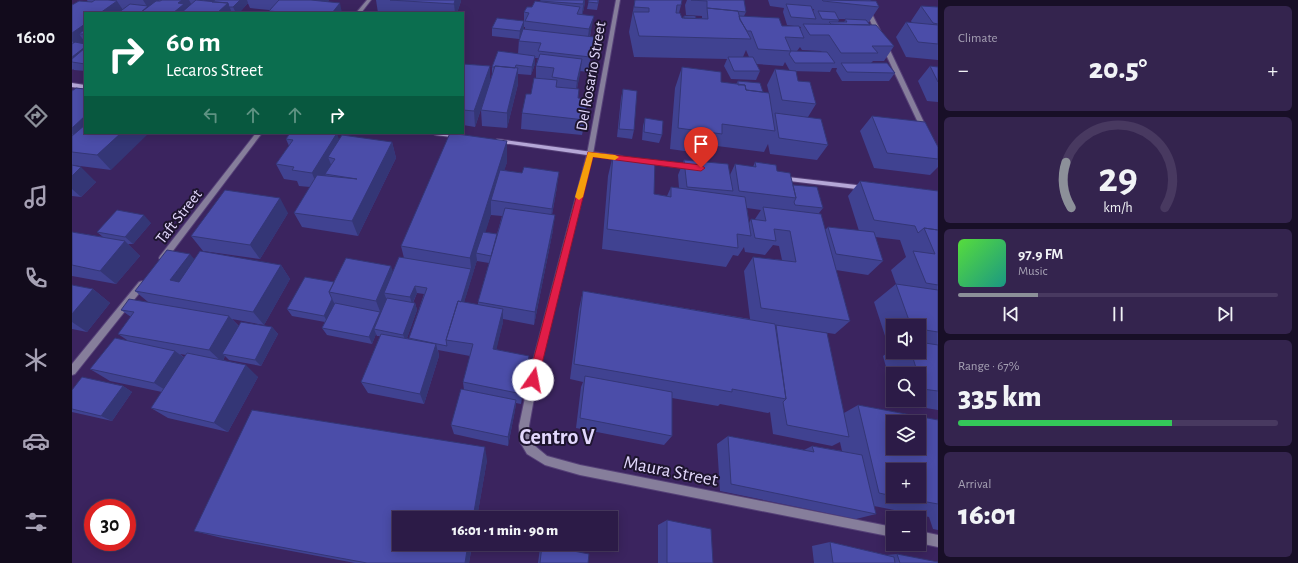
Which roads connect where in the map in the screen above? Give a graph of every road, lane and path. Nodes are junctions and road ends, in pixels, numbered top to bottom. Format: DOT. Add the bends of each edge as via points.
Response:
graph roads {
  1 [pos="369,0"];
  2 [pos="618,0"];
  3 [pos="863,0"];
  4 [pos="359,12"];
  5 [pos="72,85"];
  6 [pos="84,87"];
  7 [pos="258,134"];
  8 [pos="443,134"];
  9 [pos="466,137"];
  10 [pos="928,138"];
  11 [pos="489,140"];
  12 [pos="590,154"];
  13 [pos="630,159"];
  14 [pos="638,160"];
  15 [pos="701,168"];
  16 [pos="772,177"];
  17 [pos="875,190"];
  18 [pos="156,267"];
  19 [pos="146,279"];
  20 [pos="536,365"];
  21 [pos="72,371"];
  22 [pos="886,531"];
  23 [pos="926,538"];
  24 [pos="938,541"];
  1 -- 4 [label="street"];
  2 -- 12 [label="street, Del Rosario Street"];
  3 -- 10 [label="street"];
  5 -- 6 [label="street"];
  7 -- 18 [label="street, Taft Street"];
  8 -- 9 [label="street"];
  11 -- 12 [label="street"];
  12 -- 13 [label="street"];
  12 -- 20 [label="street, Del Rosario Street"];
  14 -- 15 [label="street"];
  16 -- 17 [label="street"];
  19 -- 21 [label="street"];
  20 -- 22 [label="street, Maura Street" via="524,426 525,442 545,460 580,470"];
  23 -- 24 [label="street"];
}
